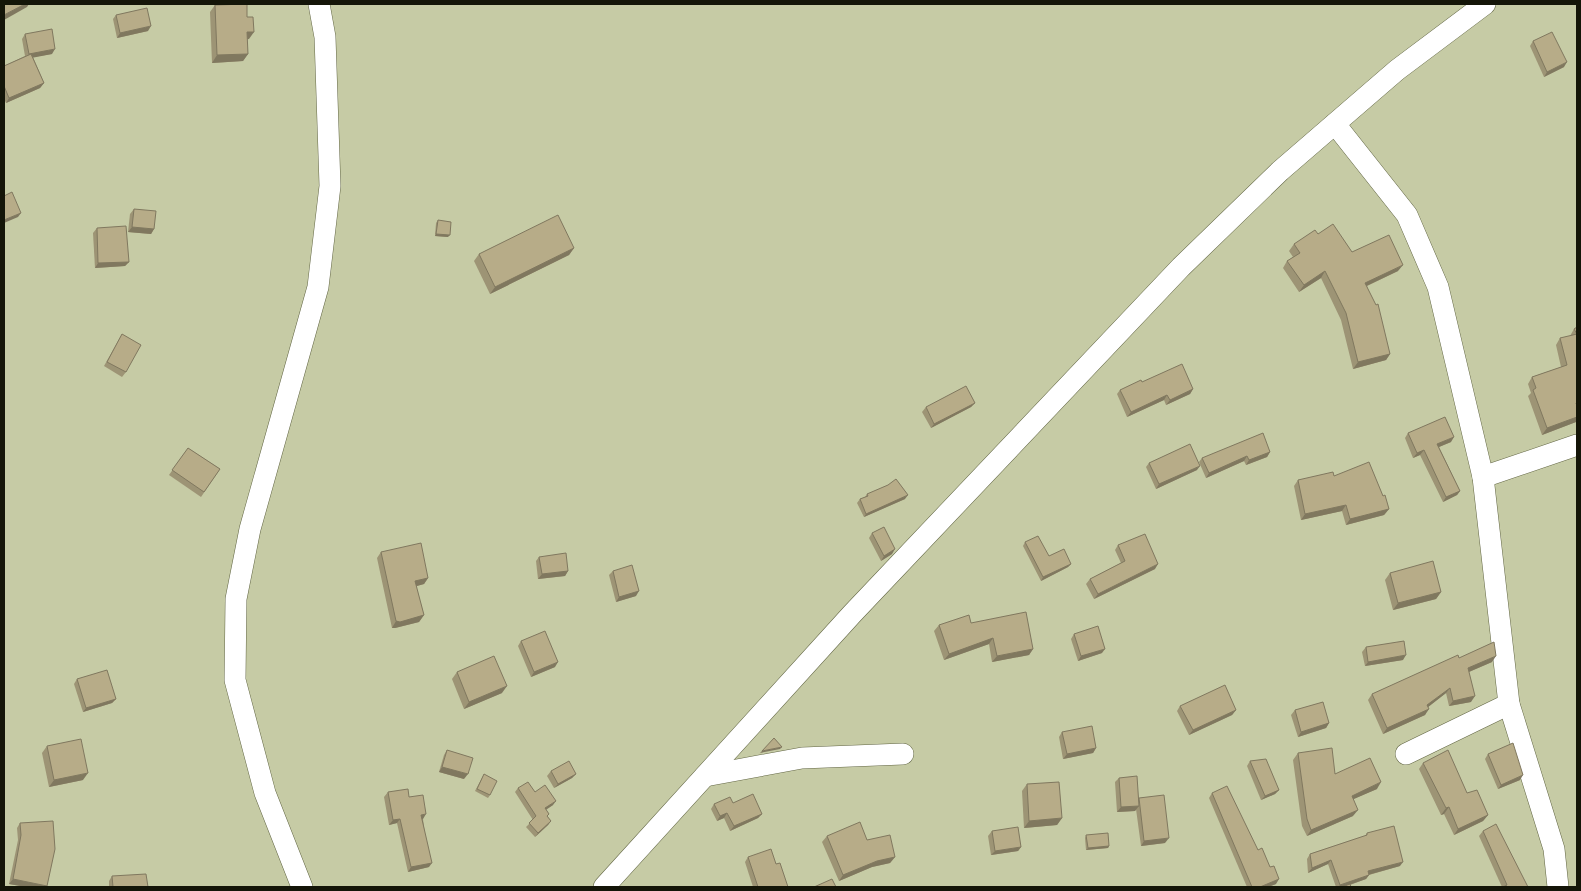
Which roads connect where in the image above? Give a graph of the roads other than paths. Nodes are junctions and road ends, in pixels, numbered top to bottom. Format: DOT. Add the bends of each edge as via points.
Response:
graph roads {
  1 [pos="319,4"];
  2 [pos="1485,4"];
  3 [pos="1335,124"];
  4 [pos="1577,445"];
  5 [pos="1483,477"];
  6 [pos="1509,704"];
  7 [pos="903,754"];
  8 [pos="1406,754"];
  9 [pos="704,776"];
  10 [pos="302,887"];
  11 [pos="604,887"];
  12 [pos="1558,887"];
  1 -- 10 [label="street" via="325,37 330,186 318,288 250,529 236,599 235,680 265,793"];
  2 -- 3 [label="street" via="1397,70"];
  3 -- 5 [label="street" via="1407,215 1438,287"];
  3 -- 9 [label="street" via="1280,171 1181,267 852,614"];
  4 -- 5 [label="street"];
  5 -- 6 [label="street"];
  6 -- 8 [label="street"];
  6 -- 12 [label="street" via="1554,849"];
  7 -- 9 [label="street" via="802,758"];
  9 -- 11 [label="street"];
}
